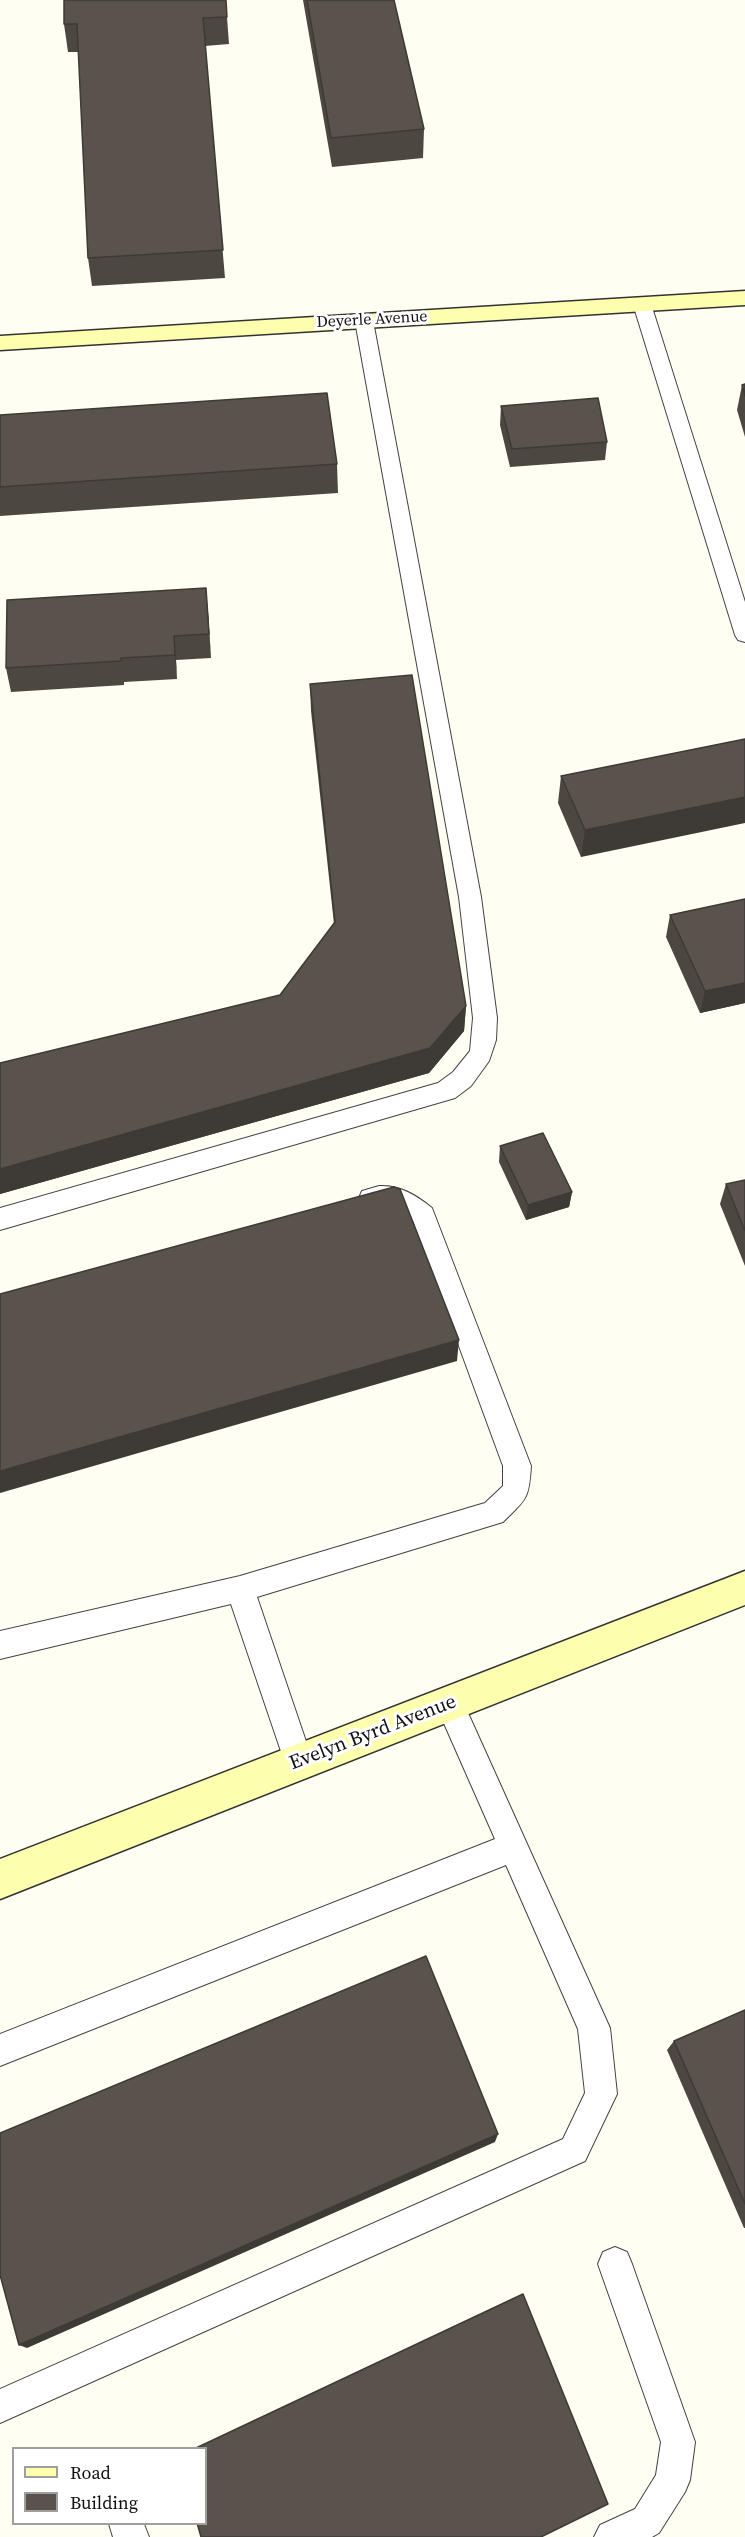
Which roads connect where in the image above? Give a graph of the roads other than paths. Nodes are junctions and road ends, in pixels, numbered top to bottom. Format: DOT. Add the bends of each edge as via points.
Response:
graph roads {
  1 [pos="745,298"];
  2 [pos="642,304"];
  3 [pos="364,321"];
  4 [pos="0,343"];
  5 [pos="745,635"];
  6 [pos="345,1205"];
  7 [pos="0,1219"];
  8 [pos="745,1588"];
  9 [pos="240,1589"];
  10 [pos="0,1645"];
  11 [pos="449,1703"];
  12 [pos="298,1762"];
  13 [pos="513,1846"];
  14 [pos="0,1879"];
  15 [pos="0,2050"];
  16 [pos="615,2264"];
  17 [pos="0,2404"];
  18 [pos="612,2537"];
  1 -- 2 [label="street, Deyerle Avenue"];
  2 -- 3 [label="street, Deyerle Avenue"];
  2 -- 5 [label="lane"];
  3 -- 4 [label="street, Deyerle Avenue"];
  3 -- 7 [label="lane" via="470,897 485,1018 481,1054 462,1080 446,1091"];
  6 -- 9 [label="lane" via="380,1196 405,1200 423,1215 517,1466 516,1491 493,1513"];
  8 -- 11 [label="street, Evelyn Byrd Avenue"];
  9 -- 10 [label="lane"];
  9 -- 12 [label="lane"];
  11 -- 12 [label="street, Evelyn Byrd Avenue"];
  11 -- 13 [label="lane"];
  12 -- 14 [label="street, Evelyn Byrd Avenue"];
  13 -- 15 [label="lane"];
  13 -- 17 [label="lane" via="594,2028 601,2094 574,2150"];
  16 -- 18 [label="lane" via="678,2442 673,2480 647,2521"];
}
